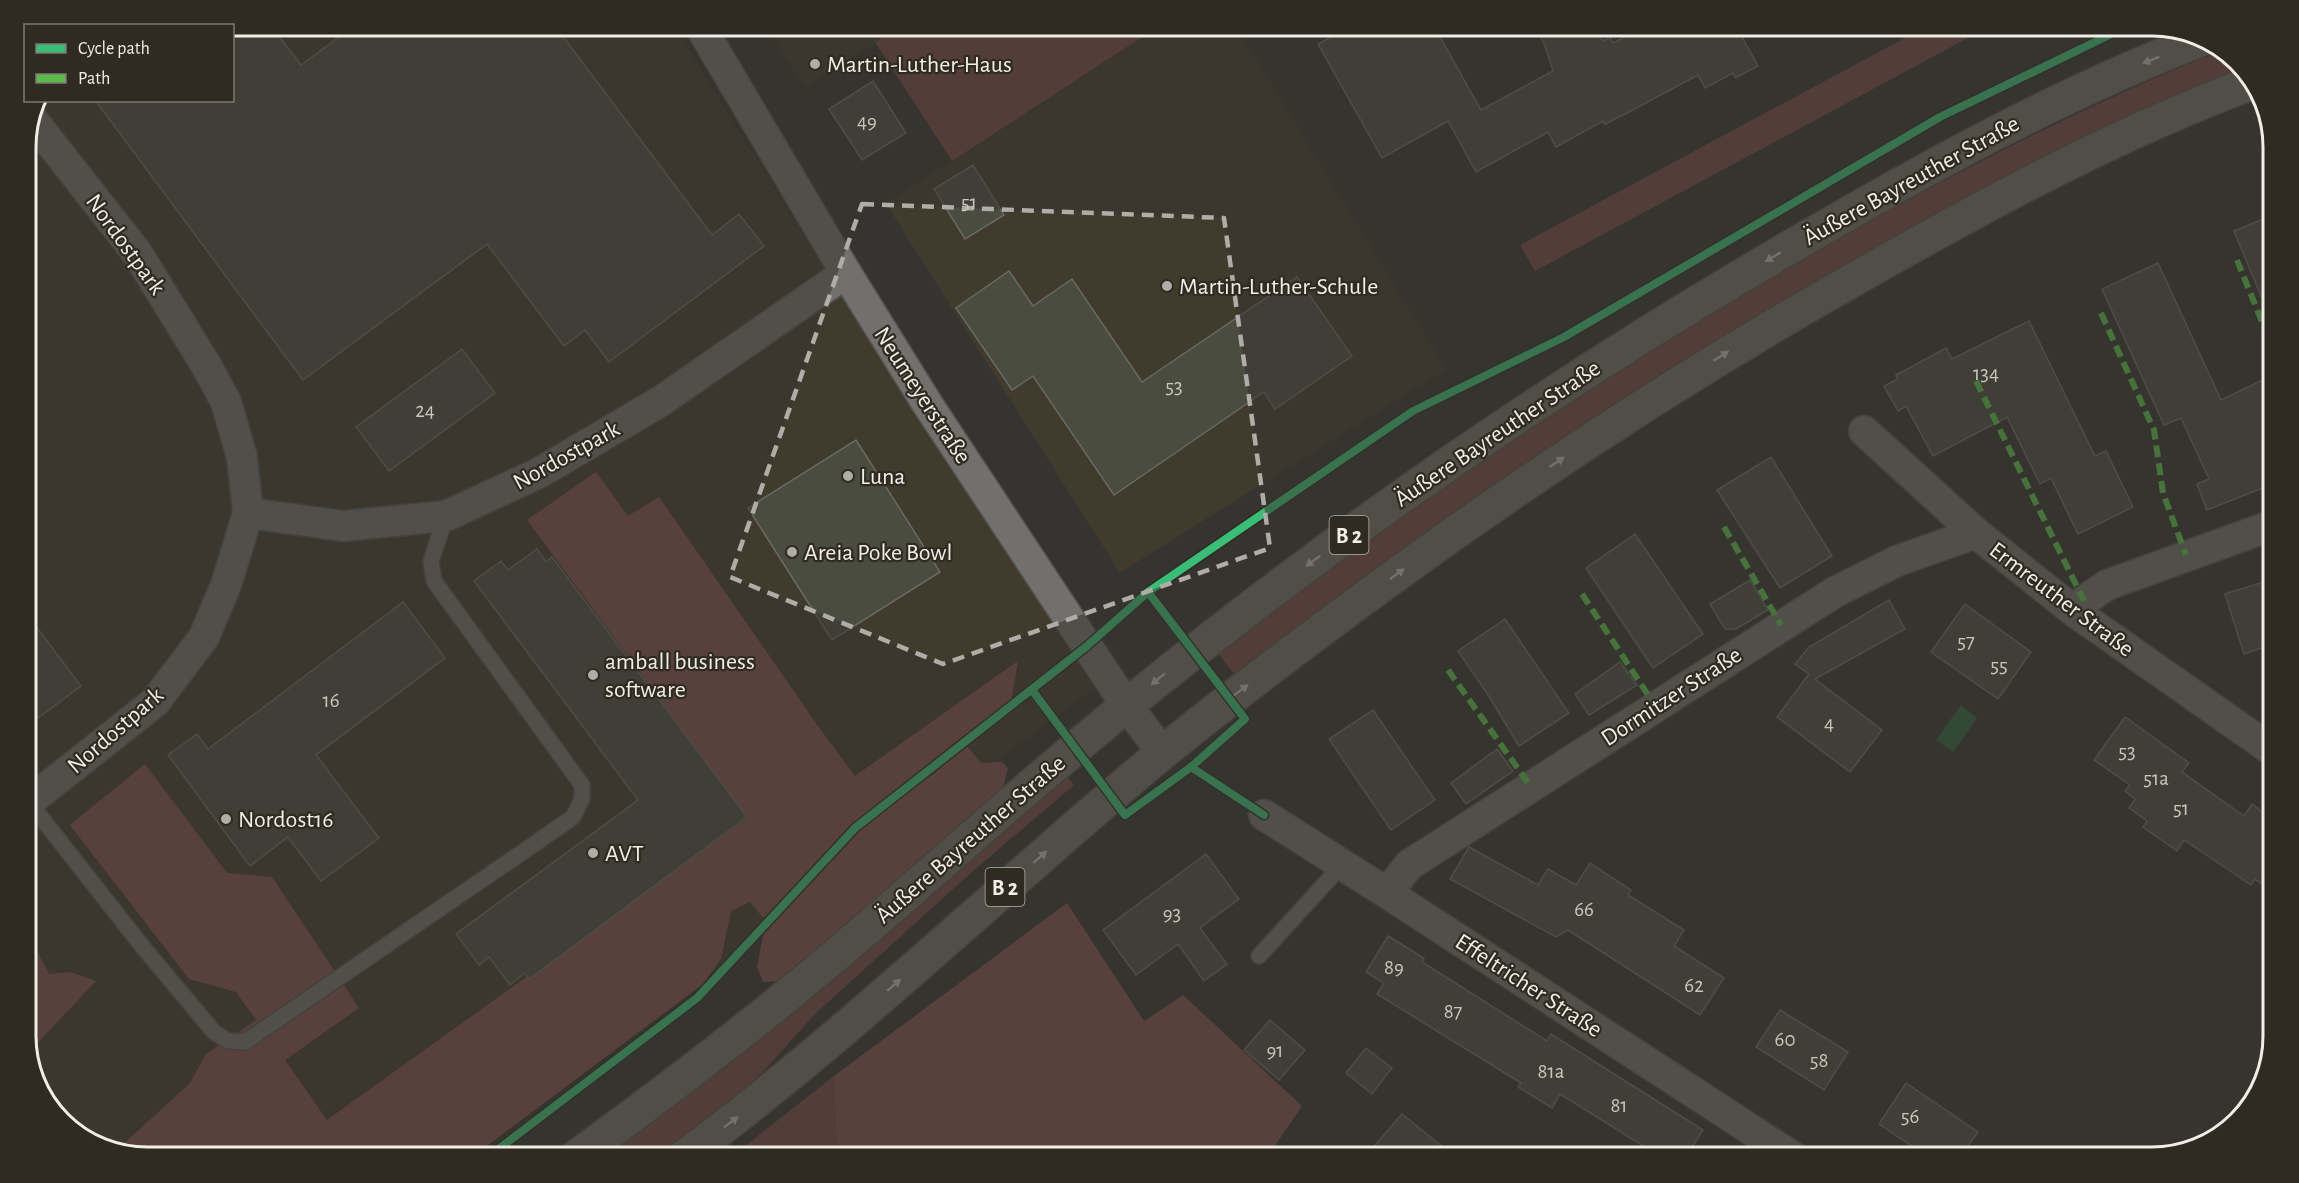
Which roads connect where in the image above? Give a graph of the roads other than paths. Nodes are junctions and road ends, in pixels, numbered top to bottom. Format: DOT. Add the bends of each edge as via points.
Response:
graph roads {
  1 [pos="706,36"];
  2 [pos="2192,43"];
  3 [pos="2245,86"];
  4 [pos="38,127"];
  5 [pos="846,273"];
  6 [pos="1864,431"];
  7 [pos="248,513"];
  8 [pos="446,516"];
  9 [pos="2263,529"];
  10 [pos="1976,533"];
  11 [pos="2075,612"];
  12 [pos="1126,705"];
  13 [pos="2263,744"];
  14 [pos="1162,753"];
  15 [pos="36,796"];
  16 [pos="36,814"];
  17 [pos="1264,815"];
  18 [pos="1342,865"];
  19 [pos="1387,893"];
  20 [pos="1259,956"];
  21 [pos="590,1147"];
  22 [pos="698,1147"];
  23 [pos="1776,1147"];
  1 -- 5 [label="street, Neumeyerstraße"];
  2 -- 12 [label="main road, Äußere Bayreuther Straße / B 2, one-way" via="2053,104 1959,152 1628,344 1368,520"];
  14 -- 3 [label="main road, B 2, one-way" via="1278,661 1470,521 1762,330 2044,174"];
  4 -- 7 [label="street, Nordostpark" via="137,253 206,365 226,402 242,457"];
  5 -- 8 [label="street, Nordostpark" via="661,401 539,473"];
  5 -- 12 [label="street, Neumeyerstraße"];
  6 -- 10 [label="street, Ermreuther Straße"];
  7 -- 8 [label="street, Nordostpark" via="343,526"];
  7 -- 15 [label="street, Nordostpark" via="226,585 204,637 155,702"];
  8 -- 16 [label="lane" via="431,561 434,581 582,785 582,799 573,816 531,847 245,1042 228,1041 214,1032"];
  9 -- 11 [label="street" via="2107,585"];
  10 -- 11 [label="street, Ermreuther Straße"];
  10 -- 19 [label="street, Dormitzer Straße" via="1898,561 1835,592 1409,866"];
  11 -- 13 [label="street, Ermreuther Straße"];
  12 -- 14 [label="street, Neumeyerstraße"];
  12 -- 21 [label="main road, Äußere Bayreuther Straße / B 2" via="829,961"];
  22 -- 14 [label="main road, B 2, one-way" via="794,1072"];
  17 -- 18 [label="street, Effeltricher Straße"];
  18 -- 19 [label="street, Effeltricher Straße"];
  18 -- 20 [label="lane"];
  19 -- 23 [label="street, Effeltricher Straße"];
}
